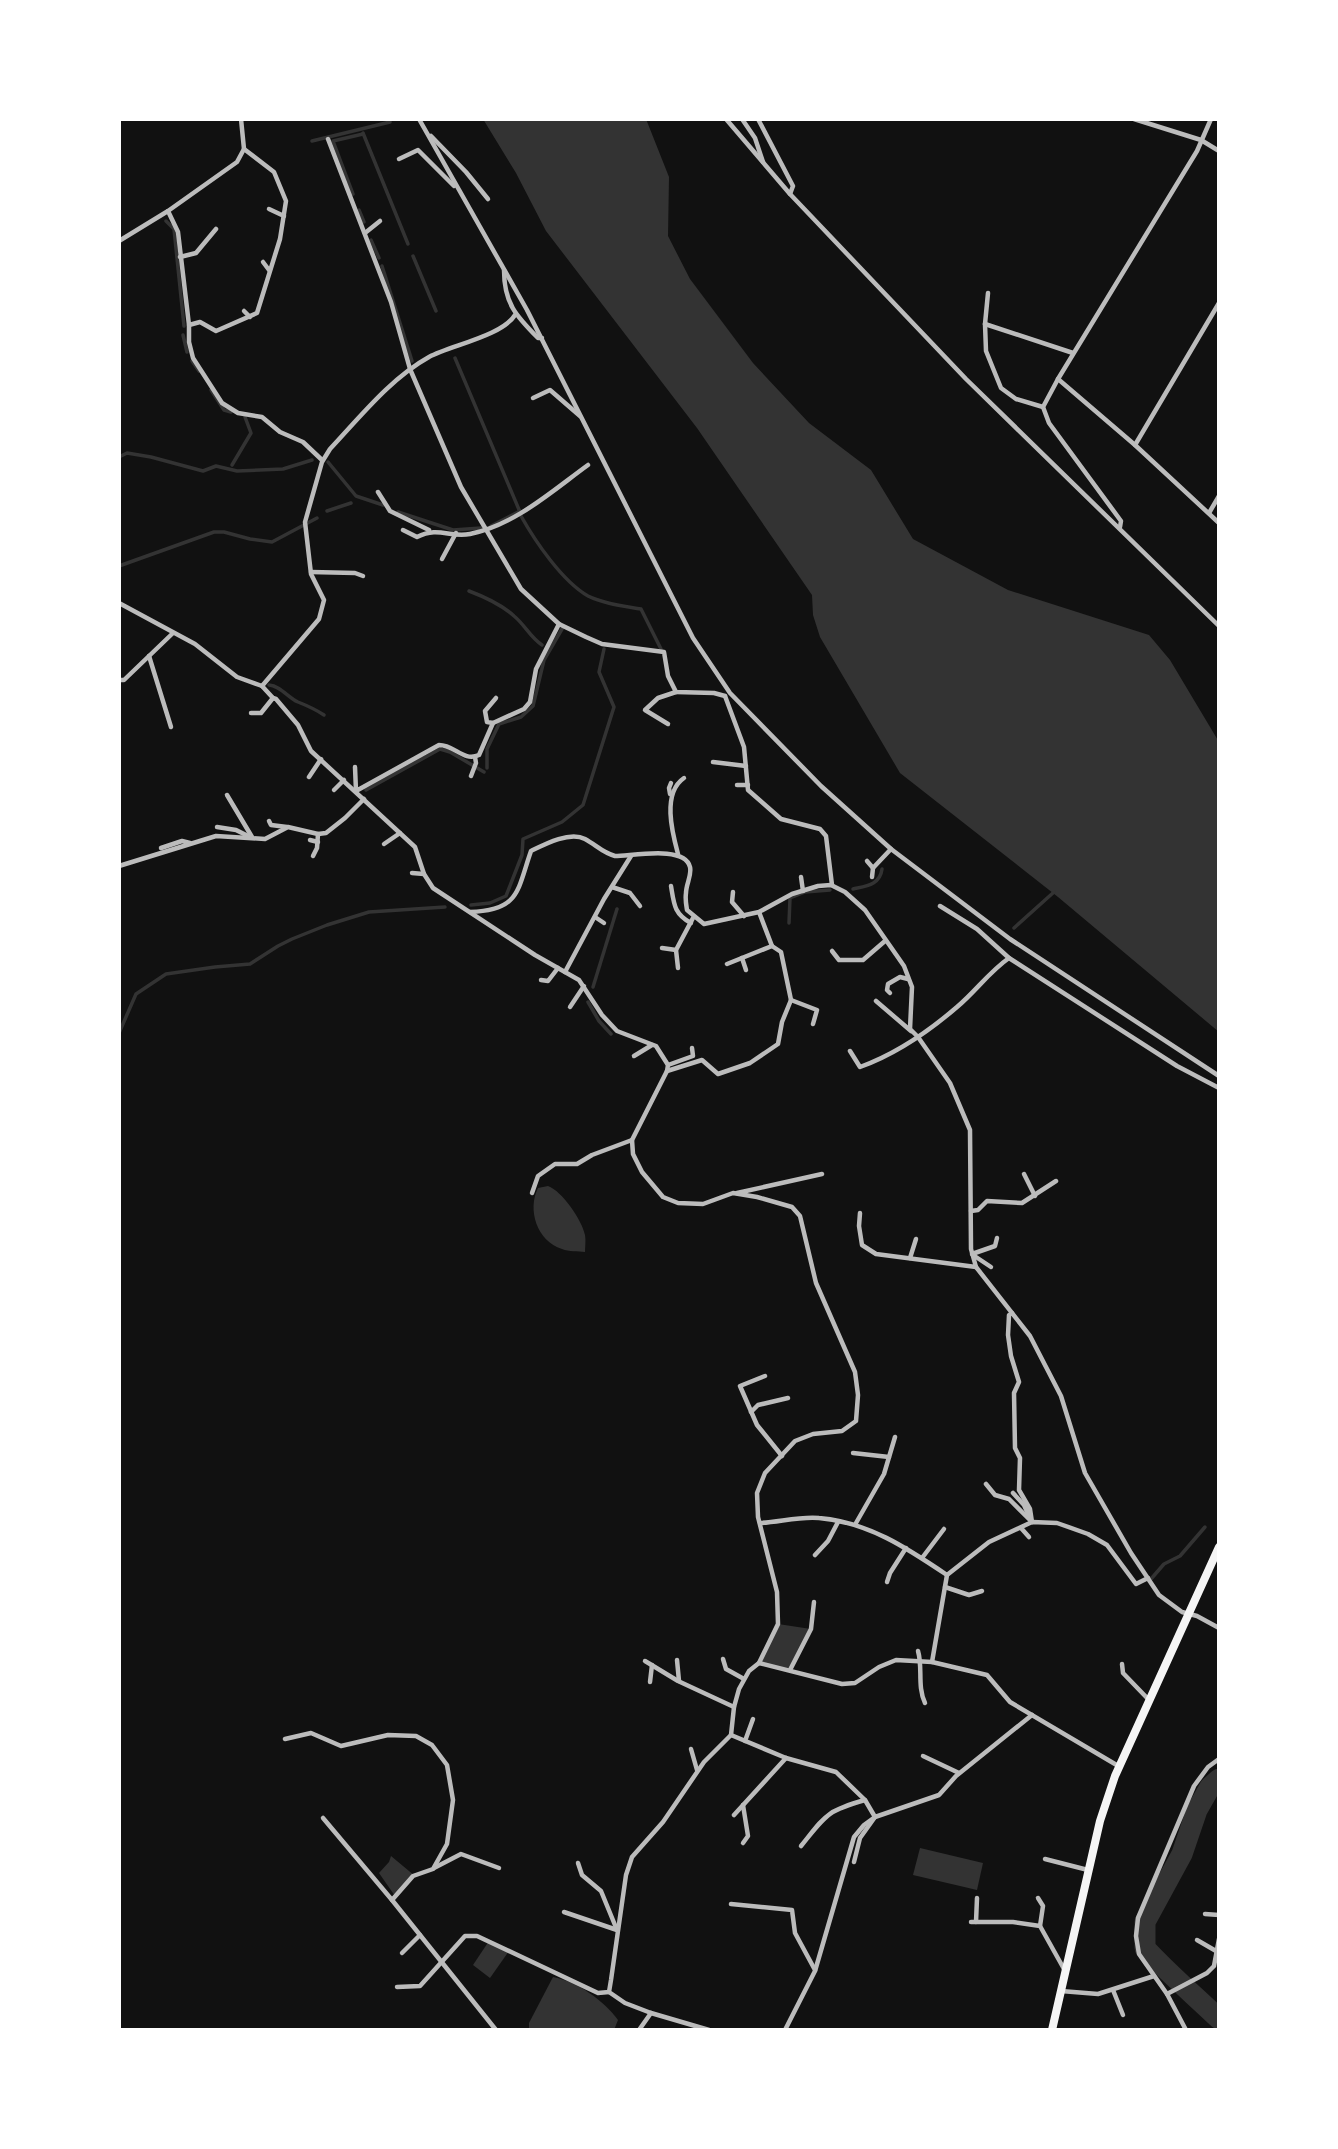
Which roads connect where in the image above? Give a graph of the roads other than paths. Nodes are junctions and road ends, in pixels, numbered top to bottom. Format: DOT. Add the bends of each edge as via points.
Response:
graph roads {
  1 [pos="242,119"];
  2 [pos="419,119"];
  3 [pos="726,119"];
  4 [pos="742,119"];
  5 [pos="758,119"];
  6 [pos="1134,119"];
  7 [pos="1211,119"];
  8 [pos="428,133"];
  9 [pos="328,139"];
  10 [pos="1201,140"];
  11 [pos="244,149"];
  12 [pos="1219,151"];
  13 [pos="399,159"];
  14 [pos="764,166"];
  15 [pos="459,192"];
  16 [pos="790,194"];
  17 [pos="488,199"];
  18 [pos="269,209"];
  19 [pos="168,211"];
  20 [pos="284,215"];
  21 [pos="380,221"];
  22 [pos="216,229"];
  23 [pos="119,232"];
  24 [pos="365,233"];
  25 [pos="129,236"];
  26 [pos="119,241"];
  27 [pos="180,257"];
  28 [pos="262,262"];
  29 [pos="504,270"];
  30 [pos="270,271"];
  31 [pos="988,293"];
  32 [pos="1219,303"];
  33 [pos="244,311"];
  34 [pos="515,315"];
  35 [pos="250,317"];
  36 [pos="985,324"];
  37 [pos="189,325"];
  38 [pos="542,338"];
  39 [pos="1073,354"];
  40 [pos="410,369"];
  41 [pos="1058,379"];
  42 [pos="533,398"];
  43 [pos="1043,407"];
  44 [pos="583,419"];
  45 [pos="1135,445"];
  46 [pos="322,460"];
  47 [pos="588,465"];
  48 [pos="378,492"];
  49 [pos="1219,496"];
  50 [pos="1208,513"];
  51 [pos="1219,523"];
  52 [pos="1119,528"];
  53 [pos="402,530"];
  54 [pos="486,530"];
  55 [pos="430,531"];
  56 [pos="456,533"];
  57 [pos="442,559"];
  58 [pos="311,572"];
  59 [pos="363,576"];
  60 [pos="119,603"];
  61 [pos="559,624"];
  62 [pos="1219,626"];
  63 [pos="173,633"];
  64 [pos="149,656"];
  65 [pos="119,680"];
  66 [pos="262,686"];
  67 [pos="676,692"];
  68 [pos="728,695"];
  69 [pos="273,698"];
  70 [pos="496,698"];
  71 [pos="251,713"];
  72 [pos="493,723"];
  73 [pos="668,724"];
  74 [pos="171,727"];
  75 [pos="475,757"];
  76 [pos="321,759"];
  77 [pos="713,762"];
  78 [pos="746,766"];
  79 [pos="355,767"];
  80 [pos="471,776"];
  81 [pos="309,777"];
  82 [pos="684,778"];
  83 [pos="344,780"];
  84 [pos="671,783"];
  85 [pos="737,785"];
  86 [pos="748,785"];
  87 [pos="334,790"];
  88 [pos="356,791"];
  89 [pos="227,795"];
  90 [pos="671,795"];
  91 [pos="364,799"];
  92 [pos="269,821"];
  93 [pos="217,827"];
  94 [pos="288,827"];
  95 [pos="400,833"];
  96 [pos="318,834"];
  97 [pos="252,838"];
  98 [pos="310,840"];
  99 [pos="318,842"];
  100 [pos="191,843"];
  101 [pos="384,844"];
  102 [pos="162,848"];
  103 [pos="891,849"];
  104 [pos="678,854"];
  105 [pos="313,856"];
  106 [pos="631,856"];
  107 [pos="867,861"];
  108 [pos="119,866"];
  109 [pos="873,868"];
  110 [pos="412,873"];
  111 [pos="424,874"];
  112 [pos="801,877"];
  113 [pos="872,877"];
  114 [pos="671,886"];
  115 [pos="832,886"];
  116 [pos="612,887"];
  117 [pos="803,891"];
  118 [pos="733,892"];
  119 [pos="640,906"];
  120 [pos="940,906"];
  121 [pos="469,912"];
  122 [pos="759,912"];
  123 [pos="744,916"];
  124 [pos="595,917"];
  125 [pos="692,920"];
  126 [pos="604,923"];
  127 [pos="885,941"];
  128 [pos="772,946"];
  129 [pos="662,948"];
  130 [pos="676,950"];
  131 [pos="832,951"];
  132 [pos="743,958"];
  133 [pos="1009,958"];
  134 [pos="727,964"];
  135 [pos="558,968"];
  136 [pos="678,968"];
  137 [pos="747,970"];
  138 [pos="565,972"];
  139 [pos="541,979"];
  140 [pos="909,979"];
  141 [pos="584,986"];
  142 [pos="890,993"];
  143 [pos="791,1000"];
  144 [pos="876,1001"];
  145 [pos="570,1007"];
  146 [pos="813,1024"];
  147 [pos="912,1031"];
  148 [pos="918,1037"];
  149 [pos="653,1045"];
  150 [pos="692,1048"];
  151 [pos="850,1051"];
  152 [pos="634,1056"];
  153 [pos="668,1068"];
  154 [pos="1219,1076"];
  155 [pos="1219,1088"];
  156 [pos="632,1140"];
  157 [pos="822,1174"];
  158 [pos="1024,1174"];
  159 [pos="1056,1181"];
  160 [pos="532,1193"];
  161 [pos="733,1194"];
  162 [pos="1035,1196"];
  163 [pos="971,1211"];
  164 [pos="860,1213"];
  165 [pos="997,1238"];
  166 [pos="916,1239"];
  167 [pos="972,1254"];
  168 [pos="910,1258"];
  169 [pos="976,1267"];
  170 [pos="991,1267"];
  171 [pos="1012,1313"];
  172 [pos="765,1376"];
  173 [pos="788,1398"];
  174 [pos="751,1412"];
  175 [pos="895,1437"];
  176 [pos="853,1453"];
  177 [pos="782,1456"];
  178 [pos="889,1457"];
  179 [pos="986,1484"];
  180 [pos="1013,1493"];
  181 [pos="838,1522"];
  182 [pos="1032,1522"];
  183 [pos="760,1523"];
  184 [pos="856,1523"];
  185 [pos="1021,1528"];
  186 [pos="944,1529"];
  187 [pos="1028,1537"];
  188 [pos="1219,1547"];
  189 [pos="906,1548"];
  190 [pos="815,1555"];
  191 [pos="922,1558"];
  192 [pos="947,1575"];
  193 [pos="1148,1578"];
  194 [pos="887,1582"];
  195 [pos="945,1587"];
  196 [pos="982,1591"];
  197 [pos="814,1602"];
  198 [pos="1189,1614"];
  199 [pos="1219,1628"];
  200 [pos="918,1651"];
  201 [pos="723,1659"];
  202 [pos="677,1660"];
  203 [pos="645,1661"];
  204 [pos="921,1661"];
  205 [pos="932,1661"];
  206 [pos="759,1663"];
  207 [pos="1122,1664"];
  208 [pos="652,1665"];
  209 [pos="790,1670"];
  210 [pos="744,1679"];
  211 [pos="650,1682"];
  212 [pos="679,1682"];
  213 [pos="1149,1700"];
  214 [pos="925,1703"];
  215 [pos="734,1707"];
  216 [pos="1032,1715"];
  217 [pos="753,1719"];
  218 [pos="730,1735"];
  219 [pos="285,1740"];
  220 [pos="745,1741"];
  221 [pos="691,1749"];
  222 [pos="923,1756"];
  223 [pos="786,1758"];
  224 [pos="1219,1759"];
  225 [pos="1119,1767"];
  226 [pos="697,1771"];
  227 [pos="960,1774"];
  228 [pos="865,1800"];
  229 [pos="743,1804"];
  230 [pos="734,1815"];
  231 [pos="875,1817"];
  232 [pos="323,1818"];
  233 [pos="743,1843"];
  234 [pos="801,1846"];
  235 [pos="1045,1859"];
  236 [pos="854,1862"];
  237 [pos="578,1863"];
  238 [pos="433,1868"];
  239 [pos="499,1868"];
  240 [pos="1088,1870"];
  241 [pos="977,1898"];
  242 [pos="1038,1898"];
  243 [pos="392,1900"];
  244 [pos="731,1904"];
  245 [pos="564,1912"];
  246 [pos="1205,1914"];
  247 [pos="1219,1915"];
  248 [pos="1040,1926"];
  249 [pos="618,1931"];
  250 [pos="420,1935"];
  251 [pos="1219,1939"];
  252 [pos="1197,1940"];
  253 [pos="1216,1951"];
  254 [pos="402,1953"];
  255 [pos="442,1962"];
  256 [pos="1065,1970"];
  257 [pos="815,1971"];
  258 [pos="1154,1976"];
  259 [pos="397,1987"];
  260 [pos="1114,1990"];
  261 [pos="609,1992"];
  262 [pos="1060,1992"];
  263 [pos="1167,1994"];
  264 [pos="651,2013"];
  265 [pos="1123,2015"];
  266 [pos="496,2030"];
  267 [pos="639,2030"];
  268 [pos="709,2030"];
  269 [pos="785,2030"];
  270 [pos="1052,2030"];
  271 [pos="1186,2030"];
  1 -- 11 [label="street"];
  2 -- 8 [label="street"];
  3 -- 14 [label="street"];
  4 -- 14 [label="street" via="755,138"];
  5 -- 16 [label="street" via="793,186"];
  6 -- 10 [label="street"];
  7 -- 10 [label="street"];
  8 -- 15 [label="street"];
  8 -- 17 [label="street"];
  9 -- 24 [label="street"];
  10 -- 12 [label="street"];
  10 -- 39 [label="street"];
  11 -- 19 [label="street" via="237,162"];
  11 -- 20 [label="street" via="274,172 286,201"];
  13 -- 15 [label="street" via="418,149"];
  14 -- 16 [label="street"];
  15 -- 29 [label="street"];
  16 -- 52 [label="street" via="976,388"];
  18 -- 20 [label="street"];
  19 -- 25 [label="street"];
  19 -- 27 [label="street" via="178,232"];
  20 -- 30 [label="street"];
  21 -- 24 [label="street"];
  22 -- 27 [label="street" via="196,253"];
  23 -- 25 [label="street"];
  24 -- 40 [label="street"];
  25 -- 26 [label="street"];
  27 -- 37 [label="street"];
  28 -- 30 [label="street"];
  29 -- 34 [label="street"];
  29 -- 38 [label="street"];
  30 -- 35 [label="street" via="257,313"];
  31 -- 36 [label="street"];
  32 -- 45 [label="street"];
  33 -- 35 [label="street"];
  34 -- 38 [label="street"];
  34 -- 40 [label="street" via="507,326 444,349"];
  35 -- 37 [label="street" via="216,331 200,322"];
  36 -- 39 [label="street"];
  36 -- 43 [label="street" via="986,351 1001,388 1016,399"];
  37 -- 46 [label="street" via="193,358 222,403 238,413 262,417 303,442"];
  38 -- 44 [label="street"];
  39 -- 41 [label="street"];
  40 -- 46 [label="street"];
  40 -- 54 [label="street" via="460,484"];
  41 -- 43 [label="street"];
  41 -- 45 [label="street"];
  42 -- 44 [label="street" via="550,390"];
  43 -- 52 [label="street" via="1049,423 1121,520"];
  44 -- 68 [label="street" via="694,638"];
  45 -- 50 [label="street"];
  46 -- 58 [label="street" via="305,522"];
  47 -- 54 [label="street" via="522,513"];
  48 -- 55 [label="street" via="390,511"];
  49 -- 50 [label="street"];
  50 -- 51 [label="street"];
  52 -- 62 [label="street"];
  53 -- 55 [label="street" via="416,537"];
  54 -- 56 [label="street"];
  54 -- 61 [label="street" via="521,589"];
  55 -- 56 [label="street"];
  56 -- 57 [label="street"];
  58 -- 59 [label="street"];
  58 -- 66 [label="street" via="324,600 319,619"];
  60 -- 63 [label="street"];
  61 -- 67 [label="street" via="602,644 664,652"];
  61 -- 72 [label="street" via="536,668 530,702"];
  63 -- 64 [label="street"];
  63 -- 66 [label="street" via="237,677"];
  64 -- 65 [label="street"];
  64 -- 74 [label="street"];
  66 -- 69 [label="street"];
  67 -- 68 [label="street"];
  67 -- 73 [label="street" via="658,698 645,710"];
  68 -- 78 [label="street"];
  68 -- 103 [label="street"];
  69 -- 71 [label="street" via="261,713"];
  69 -- 76 [label="street"];
  70 -- 72 [label="street" via="485,711 487,722"];
  72 -- 75 [label="street"];
  75 -- 80 [label="street"];
  75 -- 88 [label="street" via="439,744"];
  76 -- 81 [label="street"];
  76 -- 83 [label="street"];
  77 -- 78 [label="street"];
  78 -- 86 [label="street"];
  79 -- 88 [label="street"];
  82 -- 90 [label="street"];
  83 -- 87 [label="street"];
  83 -- 88 [label="street"];
  84 -- 90 [label="street"];
  85 -- 86 [label="street"];
  86 -- 115 [label="street" via="781,819 820,829 826,836"];
  88 -- 91 [label="street"];
  89 -- 97 [label="street"];
  90 -- 104 [label="street"];
  91 -- 95 [label="street"];
  91 -- 96 [label="street" via="338,824"];
  92 -- 94 [label="street"];
  93 -- 97 [label="street"];
  94 -- 96 [label="street"];
  94 -- 97 [label="street" via="265,839"];
  95 -- 101 [label="street"];
  95 -- 111 [label="street" via="415,847"];
  96 -- 99 [label="street"];
  97 -- 100 [label="street" via="216,836"];
  98 -- 99 [label="street"];
  99 -- 105 [label="street"];
  100 -- 102 [label="street" via="182,841"];
  100 -- 108 [label="street"];
  103 -- 109 [label="street"];
  103 -- 154 [label="street" via="1010,939"];
  104 -- 106 [label="street"];
  104 -- 125 [label="street" via="688,860 691,870 686,892"];
  106 -- 116 [label="street"];
  106 -- 121 [label="street" via="606,854 575,836 546,844 531,851 515,896 505,906"];
  107 -- 109 [label="street"];
  109 -- 113 [label="street"];
  110 -- 111 [label="street"];
  111 -- 121 [label="street" via="433,888"];
  112 -- 117 [label="street"];
  114 -- 125 [label="street" via="680,917"];
  115 -- 117 [label="street"];
  115 -- 127 [label="street" via="865,910"];
  116 -- 119 [label="street" via="631,893"];
  116 -- 124 [label="street"];
  117 -- 122 [label="street"];
  118 -- 123 [label="street" via="732,902"];
  120 -- 133 [label="street" via="978,930"];
  121 -- 135 [label="street"];
  122 -- 123 [label="street"];
  122 -- 128 [label="street"];
  123 -- 125 [label="street" via="704,924"];
  124 -- 126 [label="street"];
  124 -- 138 [label="street"];
  125 -- 130 [label="street"];
  127 -- 131 [label="street" via="863,960 839,960"];
  127 -- 140 [label="street"];
  128 -- 132 [label="street"];
  128 -- 143 [label="street" via="781,952"];
  129 -- 130 [label="street"];
  130 -- 136 [label="street"];
  132 -- 134 [label="street"];
  132 -- 137 [label="street"];
  133 -- 148 [label="street"];
  133 -- 155 [label="street"];
  135 -- 138 [label="street"];
  135 -- 139 [label="street" via="548,981"];
  138 -- 141 [label="street"];
  140 -- 142 [label="street" via="900,977 888,984"];
  140 -- 147 [label="street"];
  141 -- 145 [label="street"];
  141 -- 149 [label="street" via="617,1031"];
  143 -- 146 [label="street" via="817,1010"];
  143 -- 153 [label="street" via="778,1044 750,1063 718,1074 702,1060"];
  144 -- 147 [label="street"];
  147 -- 148 [label="street"];
  148 -- 151 [label="street" via="860,1068"];
  148 -- 163 [label="street" via="950,1083 970,1130"];
  149 -- 152 [label="street"];
  149 -- 153 [label="street"];
  150 -- 153 [label="street" via="694,1056"];
  153 -- 156 [label="street"];
  156 -- 160 [label="street" via="578,1164 555,1164 538,1175"];
  156 -- 161 [label="street" via="642,1172 663,1197 702,1204"];
  157 -- 161 [label="street"];
  158 -- 162 [label="street"];
  159 -- 162 [label="street"];
  161 -- 177 [label="street" via="792,1207 800,1216 816,1283 855,1372 856,1421 842,1431 795,1441"];
  162 -- 163 [label="street" via="1021,1203 987,1201"];
  163 -- 167 [label="street"];
  164 -- 168 [label="street" via="862,1245 876,1254"];
  165 -- 167 [label="street" via="996,1245"];
  166 -- 168 [label="street"];
  167 -- 169 [label="street"];
  167 -- 170 [label="street"];
  168 -- 169 [label="street"];
  169 -- 171 [label="street"];
  171 -- 182 [label="street" via="1008,1335 1019,1382 1014,1393 1019,1490"];
  171 -- 193 [label="street" via="1030,1336 1061,1396 1085,1473"];
  172 -- 174 [label="street" via="740,1386"];
  173 -- 174 [label="street" via="758,1405"];
  174 -- 177 [label="street"];
  175 -- 178 [label="street"];
  176 -- 178 [label="street"];
  177 -- 183 [label="street" via="765,1473 757,1493"];
  178 -- 184 [label="street"];
  179 -- 182 [label="street"];
  180 -- 182 [label="street"];
  181 -- 183 [label="street" via="818,1518"];
  181 -- 184 [label="street"];
  181 -- 190 [label="street"];
  182 -- 185 [label="street"];
  182 -- 193 [label="street" via="1057,1523 1088,1534 1107,1545 1136,1584"];
  183 -- 206 [label="street" via="777,1592 778,1624"];
  184 -- 189 [label="street"];
  185 -- 187 [label="street"];
  185 -- 192 [label="street" via="984,1545"];
  186 -- 191 [label="street"];
  188 -- 198 [label="main road"];
  189 -- 191 [label="street"];
  189 -- 194 [label="street"];
  191 -- 192 [label="street"];
  192 -- 195 [label="street"];
  193 -- 198 [label="street" via="1159,1595"];
  195 -- 196 [label="street" via="969,1595"];
  195 -- 205 [label="street"];
  197 -- 209 [label="street" via="811,1629"];
  198 -- 199 [label="street"];
  198 -- 213 [label="main road"];
  200 -- 204 [label="street"];
  201 -- 210 [label="street" via="726,1669"];
  202 -- 212 [label="street"];
  203 -- 208 [label="street"];
  204 -- 205 [label="street"];
  204 -- 209 [label="street" via="896,1660 855,1683 842,1684"];
  204 -- 214 [label="street" via="920,1693"];
  205 -- 216 [label="street" via="986,1675 1010,1702"];
  206 -- 209 [label="street"];
  206 -- 210 [label="street"];
  207 -- 213 [label="street" via="1123,1673"];
  208 -- 211 [label="street"];
  208 -- 212 [label="street"];
  210 -- 215 [label="street"];
  212 -- 215 [label="street"];
  213 -- 225 [label="main road"];
  215 -- 218 [label="street"];
  216 -- 225 [label="street"];
  216 -- 227 [label="street"];
  217 -- 220 [label="street"];
  218 -- 220 [label="street"];
  218 -- 226 [label="street"];
  219 -- 238 [label="street" via="311,1733 341,1746 388,1735 416,1736 432,1745 447,1765 453,1800 447,1844"];
  220 -- 223 [label="street"];
  221 -- 226 [label="street"];
  222 -- 227 [label="street"];
  223 -- 228 [label="street" via="836,1772"];
  223 -- 229 [label="street"];
  224 -- 258 [label="street" via="1194,1786 1138,1918 1139,1954"];
  225 -- 240 [label="main road"];
  226 -- 249 [label="street" via="663,1822 632,1857"];
  227 -- 231 [label="street" via="939,1795"];
  228 -- 231 [label="street"];
  228 -- 234 [label="street" via="825,1816"];
  229 -- 230 [label="street"];
  229 -- 233 [label="street" via="748,1836"];
  231 -- 236 [label="street" via="860,1838"];
  231 -- 257 [label="street" via="854,1837"];
  232 -- 243 [label="street"];
  235 -- 240 [label="street"];
  237 -- 249 [label="street" via="582,1874 601,1891"];
  238 -- 239 [label="street" via="461,1854"];
  238 -- 243 [label="street" via="413,1876"];
  240 -- 256 [label="main road"];
  241 -- 248 [label="street" via="974,1922"];
  242 -- 248 [label="street" via="1043,1906"];
  243 -- 250 [label="street"];
  244 -- 257 [label="street" via="792,1910 795,1933"];
  245 -- 249 [label="street"];
  246 -- 247 [label="street"];
  248 -- 256 [label="street"];
  249 -- 261 [label="street"];
  250 -- 254 [label="street"];
  250 -- 255 [label="street"];
  251 -- 253 [label="street"];
  252 -- 253 [label="street"];
  253 -- 263 [label="street" via="1214,1966"];
  255 -- 259 [label="street" via="420,1986"];
  255 -- 261 [label="street" via="465,1936 477,1936 598,1993"];
  255 -- 266 [label="street"];
  256 -- 262 [label="main road"];
  257 -- 269 [label="street"];
  258 -- 260 [label="street"];
  258 -- 263 [label="street"];
  260 -- 262 [label="street"];
  260 -- 265 [label="street"];
  261 -- 264 [label="street"];
  262 -- 270 [label="main road"];
  263 -- 271 [label="street"];
  264 -- 267 [label="street"];
  264 -- 268 [label="street"];
}
